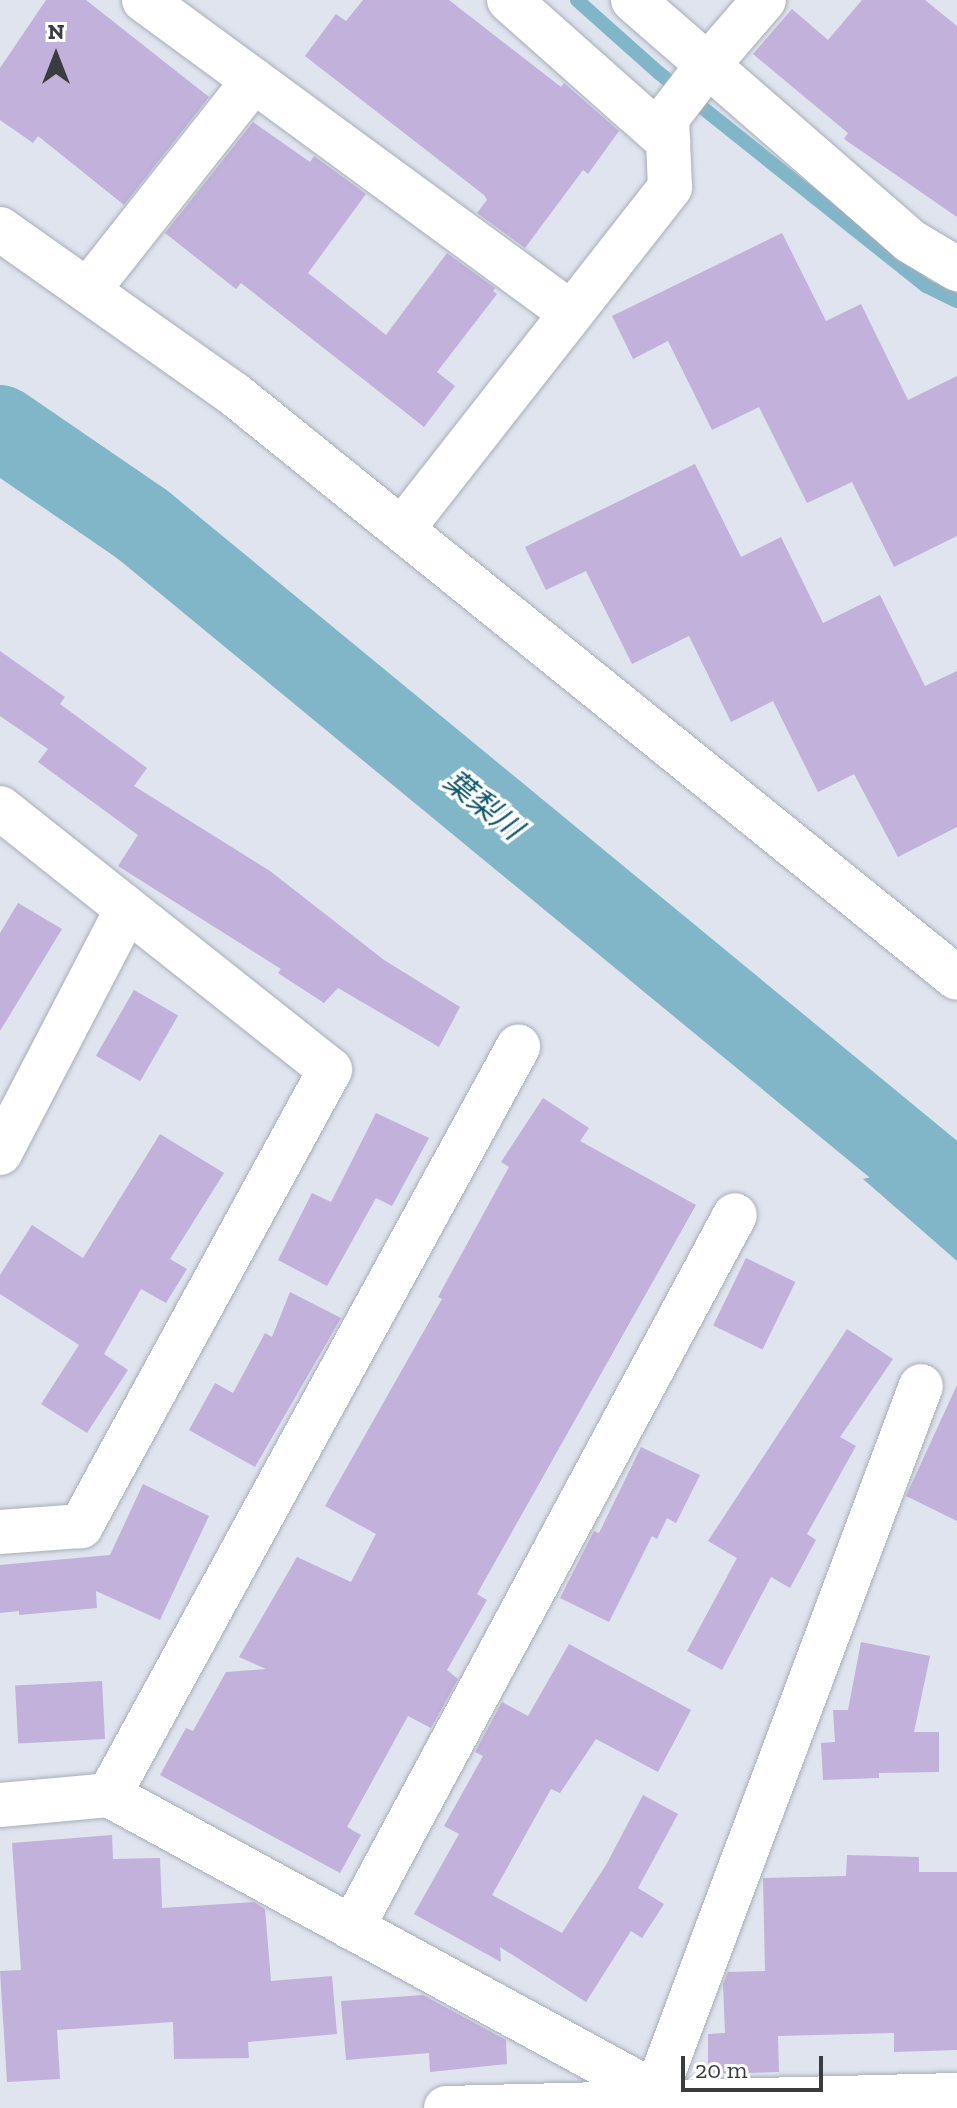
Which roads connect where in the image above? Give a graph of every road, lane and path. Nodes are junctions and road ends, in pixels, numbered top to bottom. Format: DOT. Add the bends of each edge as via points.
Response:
graph roads {
  1 [pos="144,0"];
  2 [pos="509,0"];
  3 [pos="633,0"];
  4 [pos="764,0"];
  5 [pos="707,66"];
  6 [pos="254,80"];
  7 [pos="668,141"];
  8 [pos="0,229"];
  9 [pos="957,269"];
  10 [pos="89,289"];
  11 [pos="571,313"];
  12 [pos="403,528"];
  13 [pos="0,808"];
  14 [pos="127,909"];
  15 [pos="957,978"];
  16 [pos="518,1047"];
  17 [pos="0,1153"];
  18 [pos="735,1215"];
  19 [pos="921,1386"];
  20 [pos="0,1532"];
  21 [pos="109,1795"];
  22 [pos="0,1805"];
  23 [pos="352,1928"];
  24 [pos="957,2095"];
  25 [pos="652,2101"];
  26 [pos="446,2108"];
  1 -- 6 [label="street"];
  2 -- 7 [label="street"];
  3 -- 5 [label="street"];
  4 -- 5 [label="street"];
  5 -- 7 [label="street" via="667,118"];
  5 -- 9 [label="street" via="910,241"];
  6 -- 10 [label="street"];
  6 -- 11 [label="street"];
  7 -- 11 [label="street" via="670,187"];
  8 -- 10 [label="street"];
  10 -- 12 [label="street" via="234,394"];
  11 -- 12 [label="street"];
  12 -- 15 [label="street"];
  13 -- 14 [label="street"];
  14 -- 17 [label="street"];
  14 -- 20 [label="street" via="330,1070 81,1526"];
  16 -- 21 [label="street"];
  18 -- 23 [label="street"];
  19 -- 25 [label="street"];
  21 -- 22 [label="street"];
  21 -- 23 [label="street"];
  23 -- 25 [label="street"];
  24 -- 25 [label="street"];
  25 -- 26 [label="street"];
}
